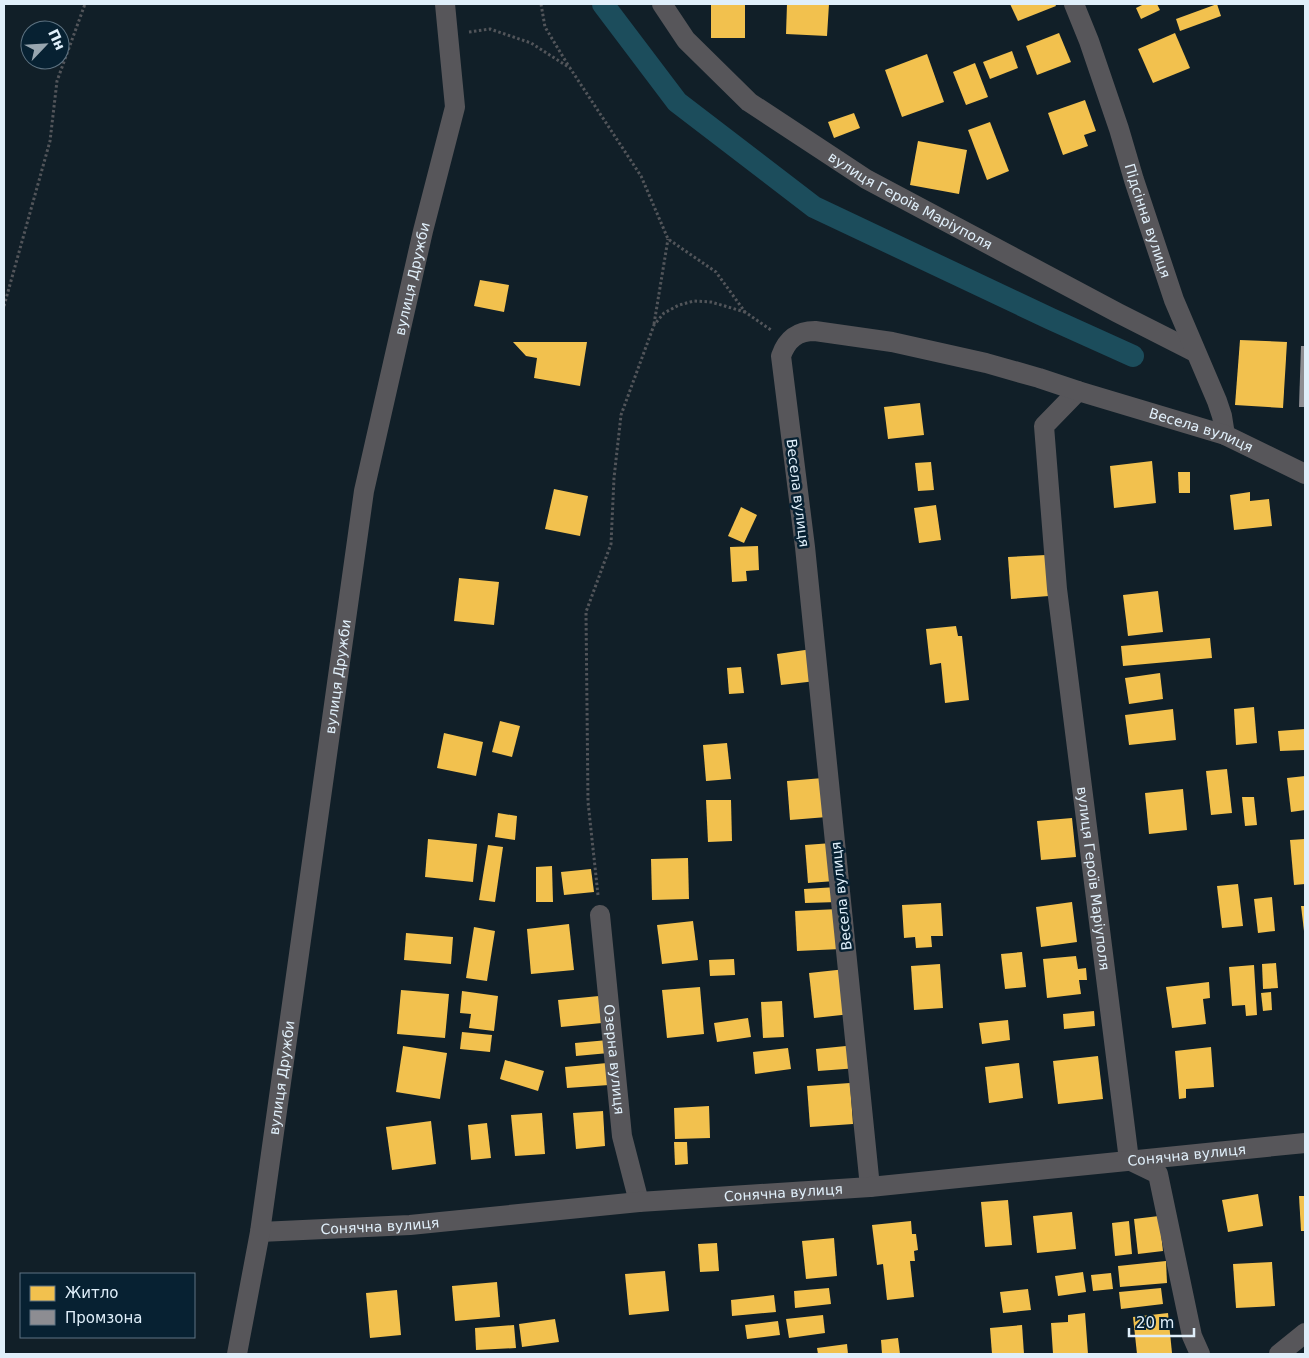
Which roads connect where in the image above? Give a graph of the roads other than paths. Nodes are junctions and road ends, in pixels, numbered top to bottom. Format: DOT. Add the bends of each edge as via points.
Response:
graph roads {
  1 [pos="445,4"];
  2 [pos="662,4"];
  3 [pos="1074,4"];
  4 [pos="1195,352"];
  5 [pos="1078,391"];
  6 [pos="1225,434"];
  7 [pos="1305,474"];
  8 [pos="600,915"];
  9 [pos="1305,1143"];
  10 [pos="1128,1160"];
  11 [pos="870,1187"];
  12 [pos="638,1202"];
  13 [pos="260,1232"];
  14 [pos="1305,1333"];
  15 [pos="237,1354"];
  16 [pos="1200,1354"];
  17 [pos="1279,1354"];
  1 -- 13 [label="street, вулиця Дружби" via="455,108 423,231 364,492"];
  2 -- 4 [label="street, вулиця Героїв Маріуполя" via="686,40 749,102 866,179"];
  3 -- 4 [label="street, Підсінна вулиця" via="1119,129 1162,267"];
  4 -- 6 [label="street, Підсінна вулиця" via="1217,401"];
  5 -- 6 [label="street, Весела вулиця"];
  5 -- 10 [label="street, вулиця Героїв Маріуполя" via="1044,426 1058,599"];
  5 -- 11 [label="street, Весела вулиця" via="995,366 892,342 815,331 797,334 789,340 781,356 805,547"];
  6 -- 7 [label="street, Весела вулиця"];
  8 -- 12 [label="street, Озерна вулиця" via="622,1136"];
  9 -- 10 [label="street, Сонячна вулиця"];
  10 -- 11 [label="street, Сонячна вулиця"];
  10 -- 16 [label="street" via="1158,1174 1192,1336"];
  11 -- 12 [label="street, Сонячна вулиця"];
  12 -- 13 [label="street, Сонячна вулиця" via="410,1226"];
  13 -- 15 [label="street, вулиця Дружби"];
  14 -- 17 [label="street"];
}
